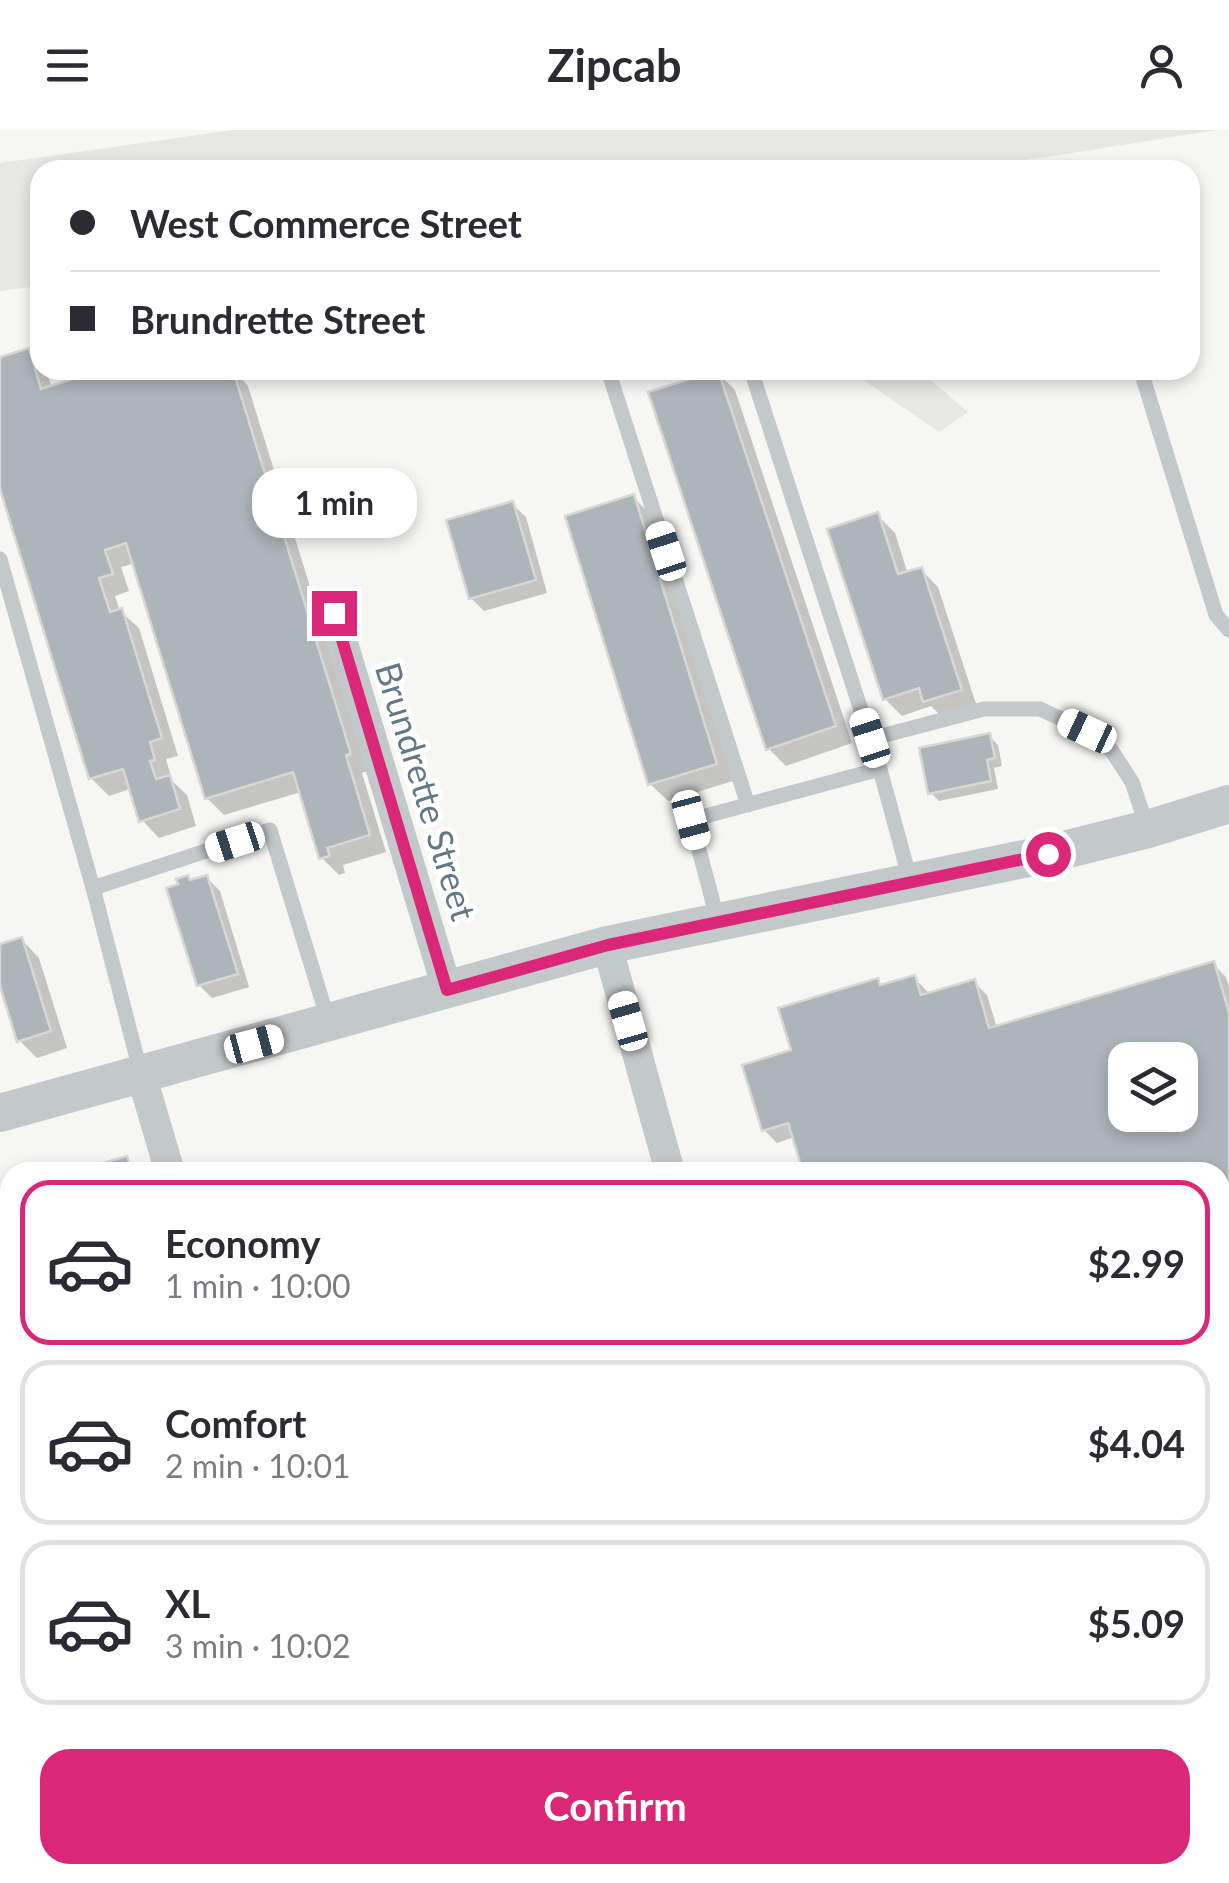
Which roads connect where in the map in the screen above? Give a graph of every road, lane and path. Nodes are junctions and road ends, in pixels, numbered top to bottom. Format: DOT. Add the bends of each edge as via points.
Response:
graph roads {
  1 [pos="611,380"];
  2 [pos="754,380"];
  3 [pos="1144,380"];
  4 [pos="0,560"];
  5 [pos="334,613"];
  6 [pos="1229,630"];
  7 [pos="870,738"];
  8 [pos="880,769"];
  9 [pos="748,804"];
  10 [pos="1229,804"];
  11 [pos="1148,828"];
  12 [pos="910,880"];
  13 [pos="92,888"];
  14 [pos="718,921"];
  15 [pos="608,945"];
  16 [pos="447,990"];
  17 [pos="330,1023"];
  18 [pos="142,1074"];
  19 [pos="0,1113"];
  20 [pos="167,1162"];
  21 [pos="667,1162"];
  1 -- 9 [label="lane"];
  2 -- 7 [label="lane"];
  3 -- 6 [label="lane" via="1216,615"];
  4 -- 13 [label="lane"];
  5 -- 16 [label="street, Brundrette Street"];
  7 -- 8 [label="lane"];
  7 -- 11 [label="lane" via="984,709 1040,708 1112,751"];
  8 -- 9 [label="lane"];
  8 -- 12 [label="lane"];
  9 -- 14 [label="lane" via="691,820"];
  10 -- 11 [label="street"];
  11 -- 12 [label="street"];
  12 -- 14 [label="street"];
  13 -- 17 [label="lane" via="270,830"];
  13 -- 18 [label="lane"];
  14 -- 15 [label="street"];
  15 -- 16 [label="street"];
  15 -- 21 [label="street"];
  16 -- 17 [label="street"];
  17 -- 18 [label="street"];
  18 -- 19 [label="street"];
  18 -- 20 [label="street"];
}
